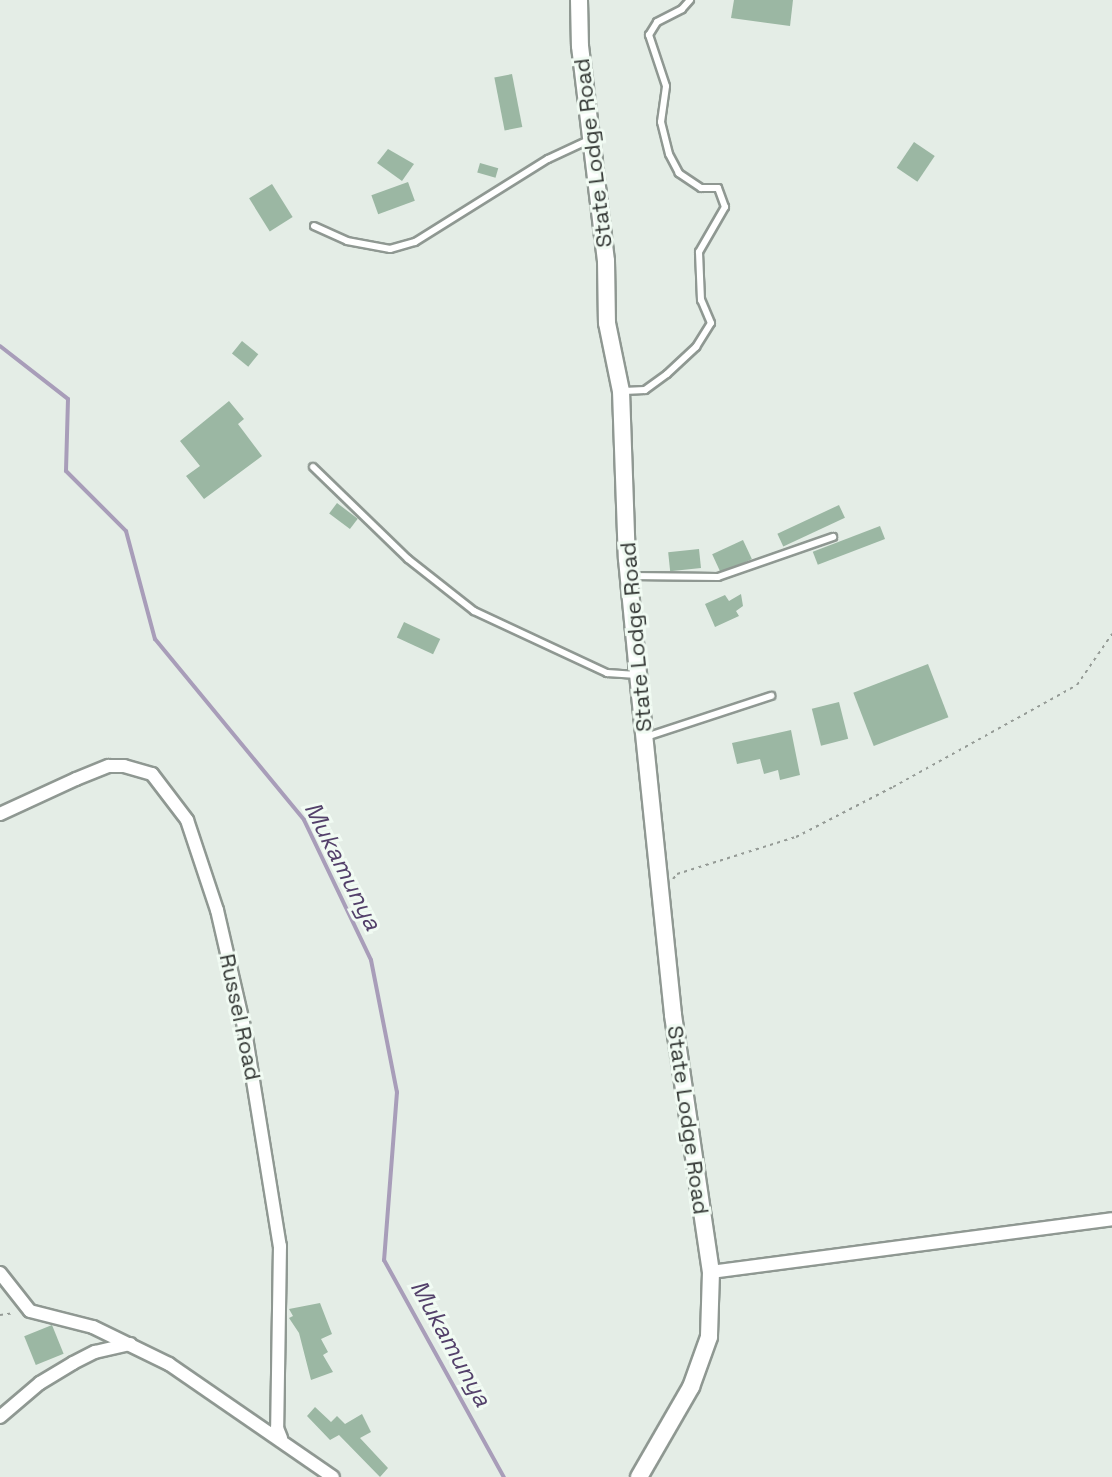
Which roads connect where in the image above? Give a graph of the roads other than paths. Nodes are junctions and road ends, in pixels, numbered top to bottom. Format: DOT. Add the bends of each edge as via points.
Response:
graph roads {
  1 [pos="579,0"];
  2 [pos="690,0"];
  3 [pos="593,138"];
  4 [pos="314,226"];
  5 [pos="621,391"];
  6 [pos="313,467"];
  7 [pos="833,537"];
  8 [pos="629,576"];
  9 [pos="638,675"];
  10 [pos="771,696"];
  11 [pos="645,738"];
  12 [pos="0,814"];
  13 [pos="1112,1219"];
  14 [pos="0,1272"];
  15 [pos="711,1272"];
  16 [pos="130,1344"];
  17 [pos="0,1418"];
  18 [pos="281,1438"];
  19 [pos="333,1477"];
  20 [pos="639,1477"];
  1 -- 3 [label="street, State Lodge Road" via="580,46"];
  2 -- 5 [label="lane" via="682,9 657,22 649,35 666,86 661,122 669,154 679,173 702,188 718,188 725,207 699,252 701,300 711,323 696,347 667,374 645,390"];
  3 -- 4 [label="lane" via="548,159 415,242 390,249 347,241"];
  3 -- 5 [label="street, State Lodge Road" via="606,261 607,323"];
  5 -- 8 [label="street, State Lodge Road"];
  6 -- 9 [label="lane" via="408,559 474,611 607,673"];
  7 -- 8 [label="lane" via="704,580"];
  8 -- 9 [label="street, State Lodge Road"];
  9 -- 11 [label="street, State Lodge Road"];
  10 -- 11 [label="lane"];
  11 -- 15 [label="street, State Lodge Road" via="673,1015"];
  12 -- 18 [label="street, Russel Road" via="109,766 124,766 152,774 187,820 217,910 245,1031 280,1246 277,1428"];
  13 -- 15 [label="street"];
  14 -- 16 [label="street" via="30,1311 55,1315"];
  15 -- 20 [label="street, State Lodge Road" via="709,1337 691,1387"];
  16 -- 17 [label="street" via="95,1352 73,1363 40,1383"];
  16 -- 18 [label="street" via="169,1364"];
  18 -- 19 [label="street" via="290,1449"];
}
